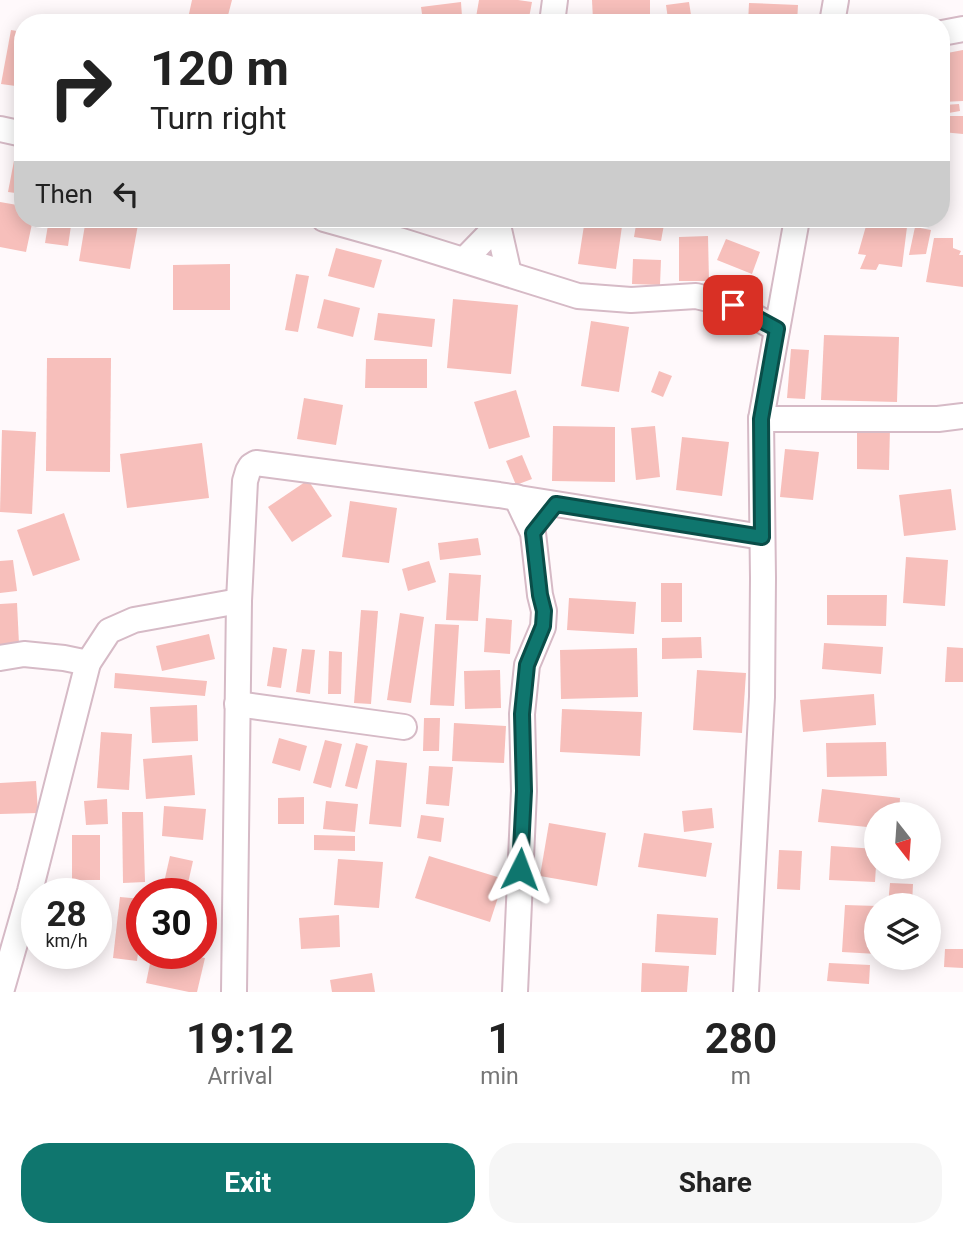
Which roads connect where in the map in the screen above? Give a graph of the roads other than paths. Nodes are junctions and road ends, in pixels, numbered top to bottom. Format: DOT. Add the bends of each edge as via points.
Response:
graph roads {
  1 [pos="355,228"];
  2 [pos="493,228"];
  3 [pos="500,228"];
  4 [pos="795,228"];
  5 [pos="464,260"];
  6 [pos="509,274"];
  7 [pos="777,329"];
  8 [pos="963,416"];
  9 [pos="761,419"];
  10 [pos="516,497"];
  11 [pos="556,504"];
  12 [pos="533,533"];
  13 [pos="762,537"];
  14 [pos="239,601"];
  15 [pos="0,658"];
  16 [pos="88,663"];
  17 [pos="237,704"];
  18 [pos="404,727"];
  19 [pos="1,992"];
  20 [pos="234,992"];
  21 [pos="515,992"];
  22 [pos="746,992"];
  1 -- 5 [label="street"];
  2 -- 5 [label="street"];
  3 -- 6 [label="street"];
  4 -- 7 [label="street"];
  5 -- 6 [label="street"];
  6 -- 7 [label="street" via="578,296 631,300 696,296 733,305"];
  7 -- 9 [label="street"];
  8 -- 9 [label="street"];
  9 -- 13 [label="street"];
  10 -- 11 [label="street"];
  10 -- 12 [label="street"];
  10 -- 14 [label="street" via="256,463 245,481"];
  11 -- 12 [label="street"];
  11 -- 13 [label="street"];
  12 -- 21 [label="street" via="544,611 543,626 527,665 522,714 524,791"];
  13 -- 22 [label="street" via="762,697"];
  14 -- 16 [label="street" via="134,620 109,631"];
  14 -- 17 [label="street"];
  15 -- 16 [label="street" via="24,654"];
  16 -- 19 [label="street"];
  17 -- 18 [label="street"];
  17 -- 20 [label="street"];
}
